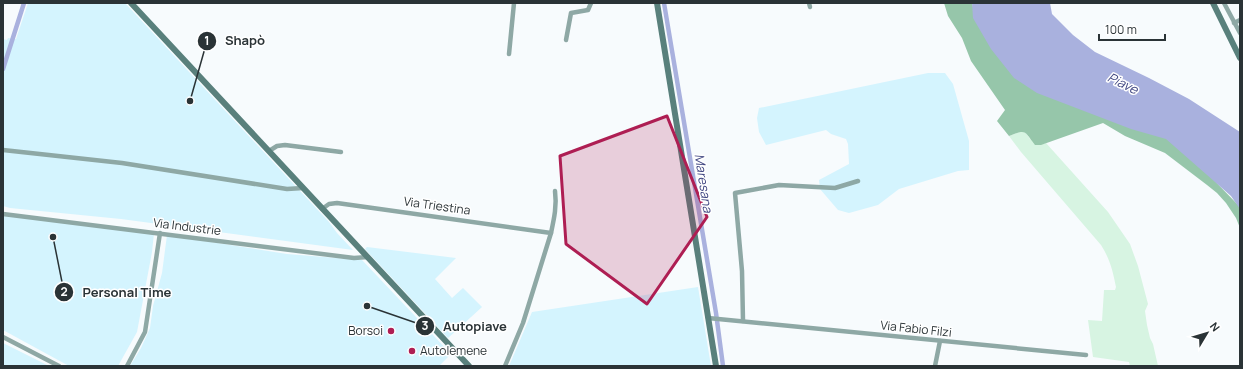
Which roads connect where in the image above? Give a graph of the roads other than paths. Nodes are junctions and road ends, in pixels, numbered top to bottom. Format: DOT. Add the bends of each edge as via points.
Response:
graph roads {
  1 [pos="131,3"];
  2 [pos="514,3"];
  3 [pos="591,3"];
  4 [pos="657,3"];
  5 [pos="1213,3"];
  6 [pos="1224,3"];
  7 [pos="1240,20"];
  8 [pos="1234,23"];
  9 [pos="1240,33"];
  10 [pos="566,40"];
  11 [pos="509,54"];
  12 [pos="1240,58"];
  13 [pos="3,150"];
  14 [pos="269,151"];
  15 [pos="342,152"];
  16 [pos="858,181"];
  17 [pos="303,188"];
  18 [pos="555,191"];
  19 [pos="322,209"];
  20 [pos="3,214"];
  21 [pos="160,233"];
  22 [pos="551,234"];
  23 [pos="368,257"];
  24 [pos="709,318"];
  25 [pos="743,321"];
  26 [pos="3,337"];
  27 [pos="940,341"];
  28 [pos="1086,355"];
  29 [pos="59,366"];
  30 [pos="127,366"];
  31 [pos="469,366"];
  32 [pos="505,366"];
  33 [pos="716,366"];
  34 [pos="936,366"];
  1 -- 14 [label="main road"];
  2 -- 11 [label="street"];
  3 -- 10 [label="street" via="588,10 571,13"];
  4 -- 24 [label="main road"];
  5 -- 12 [label="main road"];
  6 -- 8 [label="street"];
  7 -- 8 [label="street"];
  8 -- 9 [label="street"];
  13 -- 17 [label="street" via="122,163 286,188"];
  14 -- 15 [label="street" via="277,146 285,146"];
  14 -- 17 [label="main road"];
  16 -- 25 [label="street" via="835,188 779,186 735,194 742,270"];
  17 -- 19 [label="main road"];
  18 -- 22 [label="street" via="556,207"];
  19 -- 22 [label="street, Via Triestina" via="329,204 349,204"];
  19 -- 23 [label="main road"];
  20 -- 21 [label="street, Via Industrie"];
  21 -- 23 [label="street, Via Industrie" via="354,258"];
  21 -- 30 [label="street" via="145,332"];
  22 -- 32 [label="street" via="524,322"];
  23 -- 31 [label="main road"];
  24 -- 25 [label="street, Via Fabio Filzi"];
  24 -- 33 [label="main road"];
  25 -- 27 [label="street, Via Fabio Filzi"];
  26 -- 29 [label="street"];
  27 -- 28 [label="street, Via Fabio Filzi"];
  27 -- 34 [label="street"];
}
